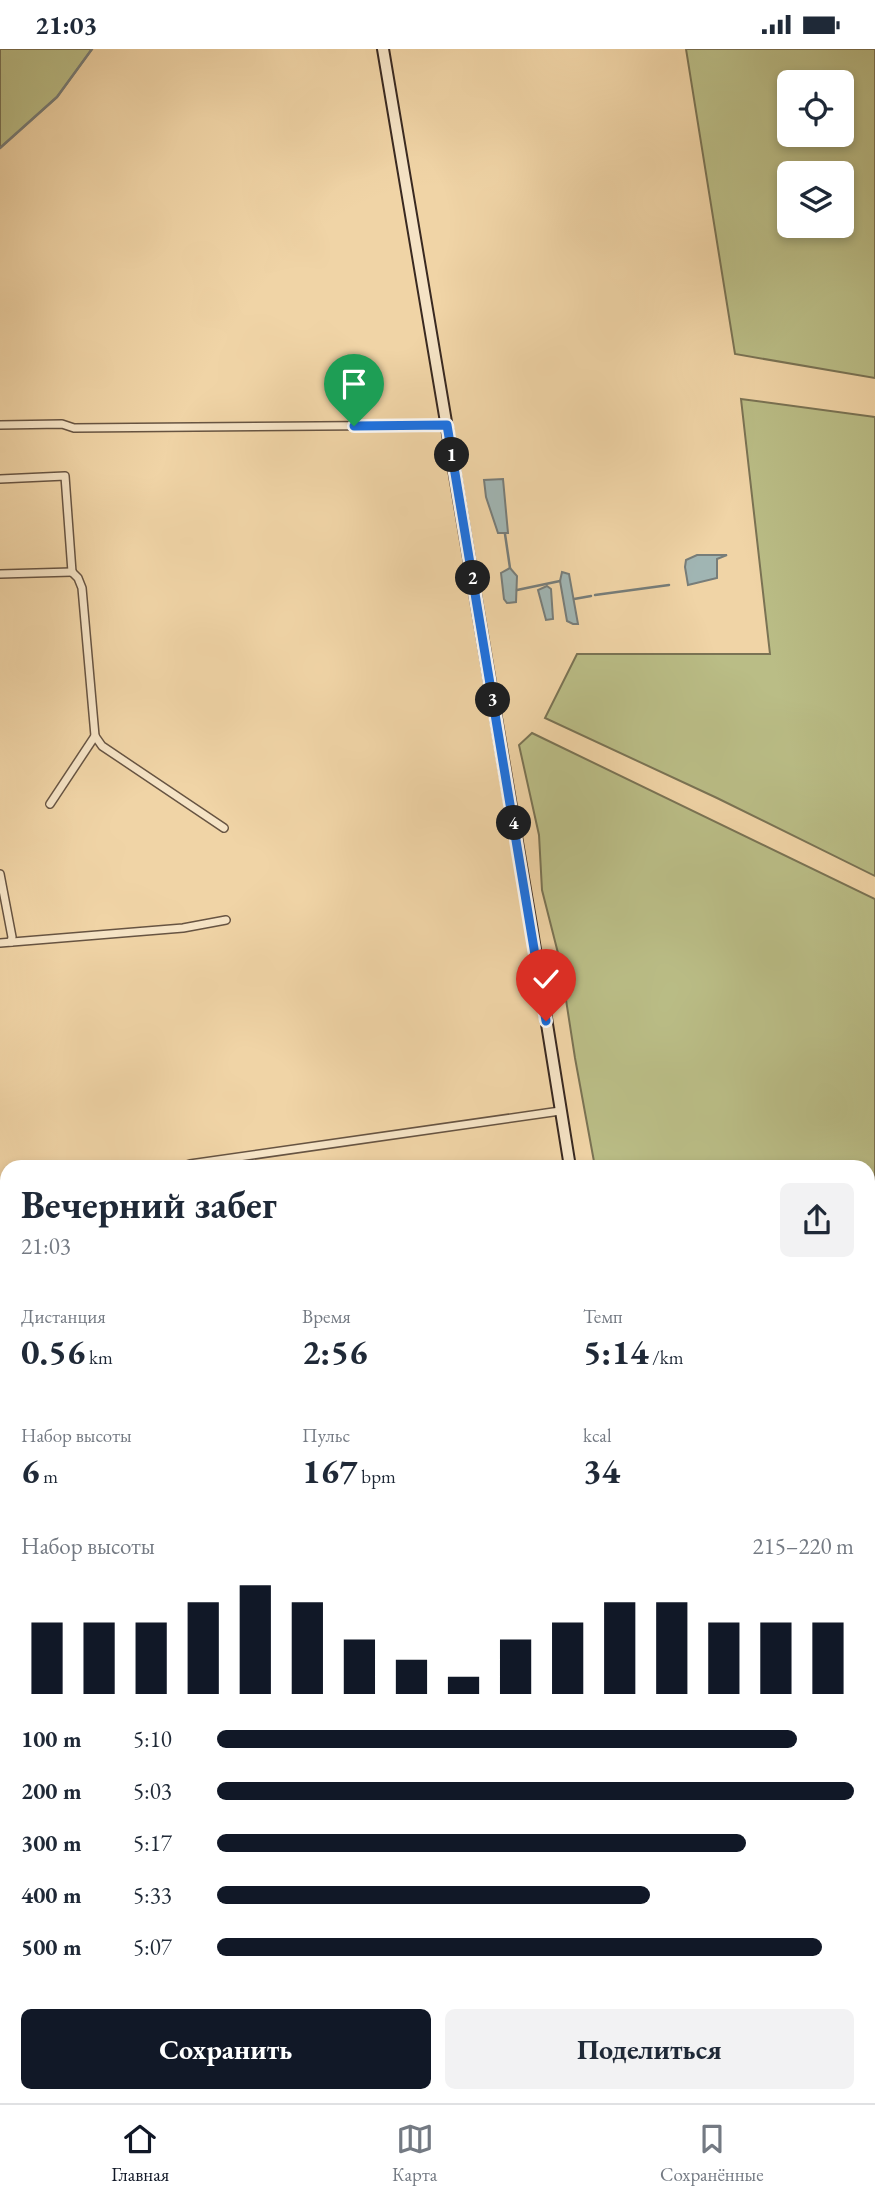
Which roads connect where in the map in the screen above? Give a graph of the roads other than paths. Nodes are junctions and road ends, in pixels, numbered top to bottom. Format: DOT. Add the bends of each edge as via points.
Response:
graph roads {
  1 [pos="383,49"];
  2 [pos="0,425"];
  3 [pos="447,425"];
  4 [pos="0,479"];
  5 [pos="72,572"];
  6 [pos="0,574"];
  7 [pos="95,736"];
  8 [pos="50,804"];
  9 [pos="224,828"];
  10 [pos="0,874"];
  11 [pos="226,920"];
  12 [pos="11,942"];
  13 [pos="0,943"];
  14 [pos="560,1111"];
  15 [pos="218,1160"];
  16 [pos="569,1160"];
  1 -- 3 [label="main road"];
  2 -- 3 [label="street"];
  3 -- 14 [label="main road"];
  4 -- 5 [label="street" via="65,476"];
  5 -- 6 [label="street"];
  5 -- 7 [label="street" via="82,588"];
  7 -- 8 [label="street"];
  7 -- 9 [label="street" via="102,746"];
  10 -- 12 [label="street"];
  11 -- 12 [label="street" via="183,928"];
  12 -- 13 [label="street"];
  14 -- 15 [label="street"];
  14 -- 16 [label="main road"];
}
